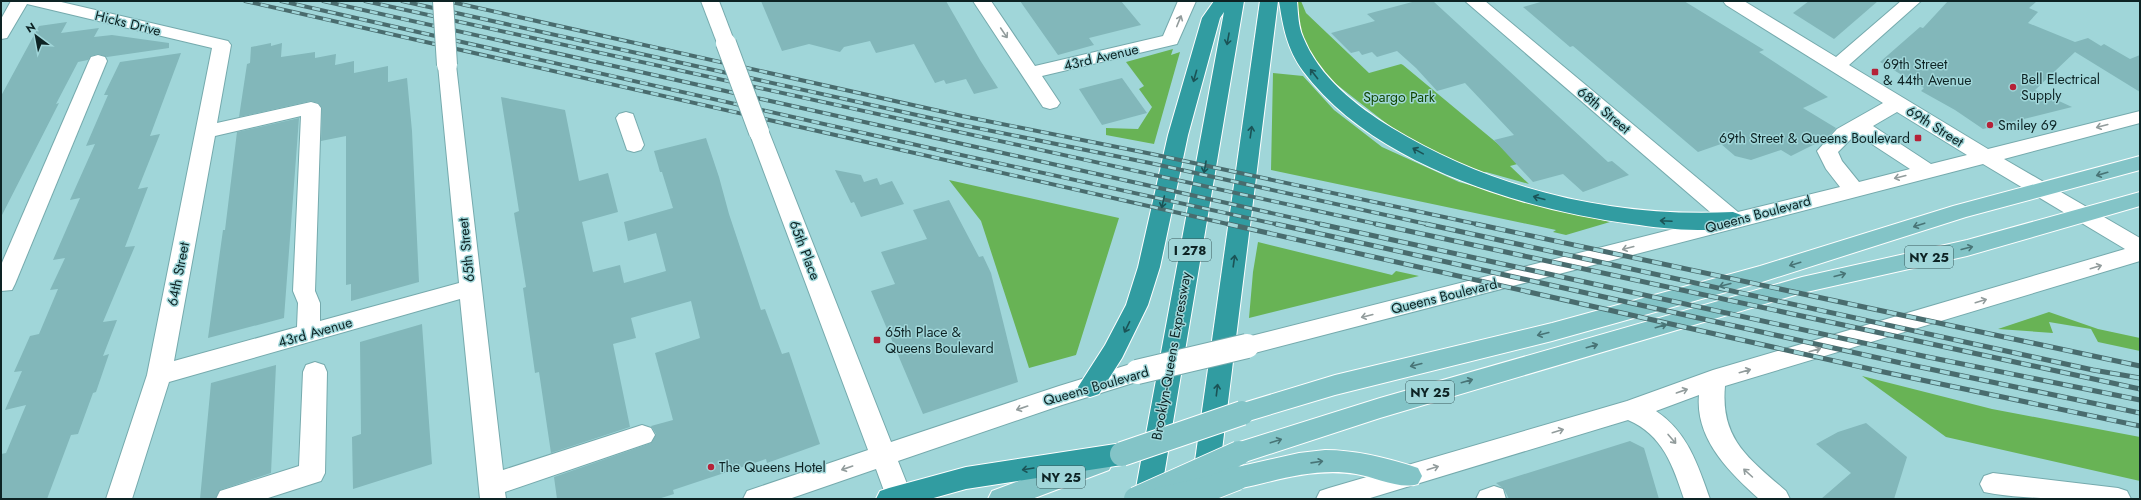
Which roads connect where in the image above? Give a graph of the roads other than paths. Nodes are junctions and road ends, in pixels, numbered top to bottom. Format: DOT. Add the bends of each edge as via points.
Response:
graph roads {
  1 [pos="20,1"];
  2 [pos="34,1"];
  3 [pos="443,1"];
  4 [pos="710,1"];
  5 [pos="982,1"];
  6 [pos="1187,1"];
  7 [pos="1223,1"];
  8 [pos="1235,1"];
  9 [pos="1269,1"];
  10 [pos="1288,1"];
  11 [pos="1474,1"];
  12 [pos="1732,1"];
  13 [pos="1912,1"];
  14 [pos="1,34"];
  15 [pos="222,45"];
  16 [pos="98,61"];
  17 [pos="1837,66"];
  18 [pos="1030,73"];
  19 [pos="1050,103"];
  20 [pos="1898,103"];
  21 [pos="2140,117"];
  22 [pos="626,118"];
  23 [pos="1859,126"];
  24 [pos="205,132"];
  25 [pos="634,145"];
  26 [pos="1985,156"];
  27 [pos="2140,163"];
  28 [pos="1926,170"];
  29 [pos="1854,189"];
  30 [pos="2042,190"];
  31 [pos="2140,199"];
  32 [pos="2084,215"];
  33 [pos="1733,220"];
  34 [pos="2140,248"];
  35 [pos="2140,253"];
  36 [pos="4,284"];
  37 [pos="470,288"];
  38 [pos="308,334"];
  39 [pos="315,372"];
  40 [pos="159,375"];
  41 [pos="1713,380"];
  42 [pos="1090,387"];
  43 [pos="1629,410"];
  44 [pos="642,435"];
  45 [pos="1210,442"];
  46 [pos="1122,454"];
  47 [pos="884,455"];
  48 [pos="1238,466"];
  49 [pos="1409,476"];
  50 [pos="1993,484"];
  51 [pos="493,492"];
  52 [pos="1374,493"];
  53 [pos="896,498"];
  54 [pos="119,499"];
  55 [pos="229,499"];
  56 [pos="756,499"];
  57 [pos="1001,499"];
  58 [pos="1136,499"];
  59 [pos="1147,499"];
  60 [pos="1162,499"];
  61 [pos="1202,499"];
  62 [pos="1214,499"];
  63 [pos="1329,499"];
  64 [pos="1697,499"];
  65 [pos="1777,499"];
  66 [pos="2118,499"];
  1 -- 14 [label="street"];
  2 -- 15 [label="street, Hicks Drive"];
  3 -- 37 [label="street, 65th Street, bridge"];
  4 -- 47 [label="street, 65th Place, bridge"];
  5 -- 18 [label="street, one-way"];
  18 -- 6 [label="street, 43rd Avenue, one-way" via="1171,40"];
  7 -- 42 [label="highway, one-way" via="1211,18 1178,135 1149,267 1136,305 1114,351"];
  8 -- 59 [label="highway, Brooklyn-Queens Expressway / I 278, one-way"];
  45 -- 9 [label="highway, one-way"];
  33 -- 10 [label="highway, one-way" via="1659,220 1586,208 1512,191 1448,167 1369,122 1322,83 1302,57 1293,36 1289,23"];
  11 -- 33 [label="street, 68th Street"];
  12 -- 17 [label="street, 69th Street"];
  13 -- 17 [label="street"];
  15 -- 24 [label="street, 64th Street"];
  16 -- 36 [label="street"];
  17 -- 20 [label="street, 69th Street"];
  18 -- 19 [label="street"];
  20 -- 23 [label="street"];
  20 -- 26 [label="street, 69th Street"];
  21 -- 26 [label="street, Queens Boulevard, one-way"];
  22 -- 25 [label="street"];
  23 -- 28 [label="street"];
  23 -- 29 [label="street" via="1844,134 1826,151 1833,164"];
  24 -- 38 [label="street" via="311,108 304,291 309,303"];
  24 -- 40 [label="street, 64th Street"];
  26 -- 28 [label="street, Queens Boulevard"];
  26 -- 30 [label="street, 69th Street"];
  27 -- 30 [label="main road, NY 25, one-way"];
  28 -- 29 [label="street, Queens Boulevard, one-way"];
  29 -- 33 [label="street, Queens Boulevard"];
  30 -- 32 [label="street, 69th Street"];
  30 -- 46 [label="main road, NY 25, one-way, bridge" via="1961,211 1762,274 1552,332 1335,385"];
  31 -- 32 [label="main road, NY 25"];
  32 -- 34 [label="street, 69th Street"];
  48 -- 32 [label="main road, NY 25, one-way" via="1380,408 1787,290 1846,274 1966,248"];
  33 -- 42 [label="street, Queens Boulevard, one-way, bridge" via="1137,372"];
  41 -- 35 [label="street, one-way"];
  37 -- 38 [label="street, 43rd Avenue"];
  37 -- 51 [label="street, 65th Street"];
  38 -- 40 [label="street, 43rd Avenue"];
  39 -- 55 [label="street" via="312,473"];
  40 -- 54 [label="street, 64th Street"];
  43 -- 41 [label="street, one-way"];
  65 -- 41 [label="street, one-way" via="1733,459 1718,437 1711,409"];
  42 -- 47 [label="street, Queens Boulevard, one-way"];
  49 -- 43 [label="street, one-way"];
  43 -- 64 [label="street, one-way" via="1649,418 1678,446"];
  44 -- 51 [label="street"];
  45 -- 61 [label="highway"];
  45 -- 62 [label="highway"];
  46 -- 53 [label="highway, one-way" via="966,478"];
  46 -- 57 [label="main road, NY 25"];
  47 -- 53 [label="street, 65th Place"];
  47 -- 56 [label="street, Queens Boulevard, one-way"];
  48 -- 49 [label="main road, one-way" via="1337,461"];
  48 -- 58 [label="main road, NY 25, bridge" via="1204,467"];
  48 -- 60 [label="main road, bridge" via="1214,487"];
  49 -- 52 [label="street"];
  50 -- 66 [label="street"];
  52 -- 63 [label="street"];
}
